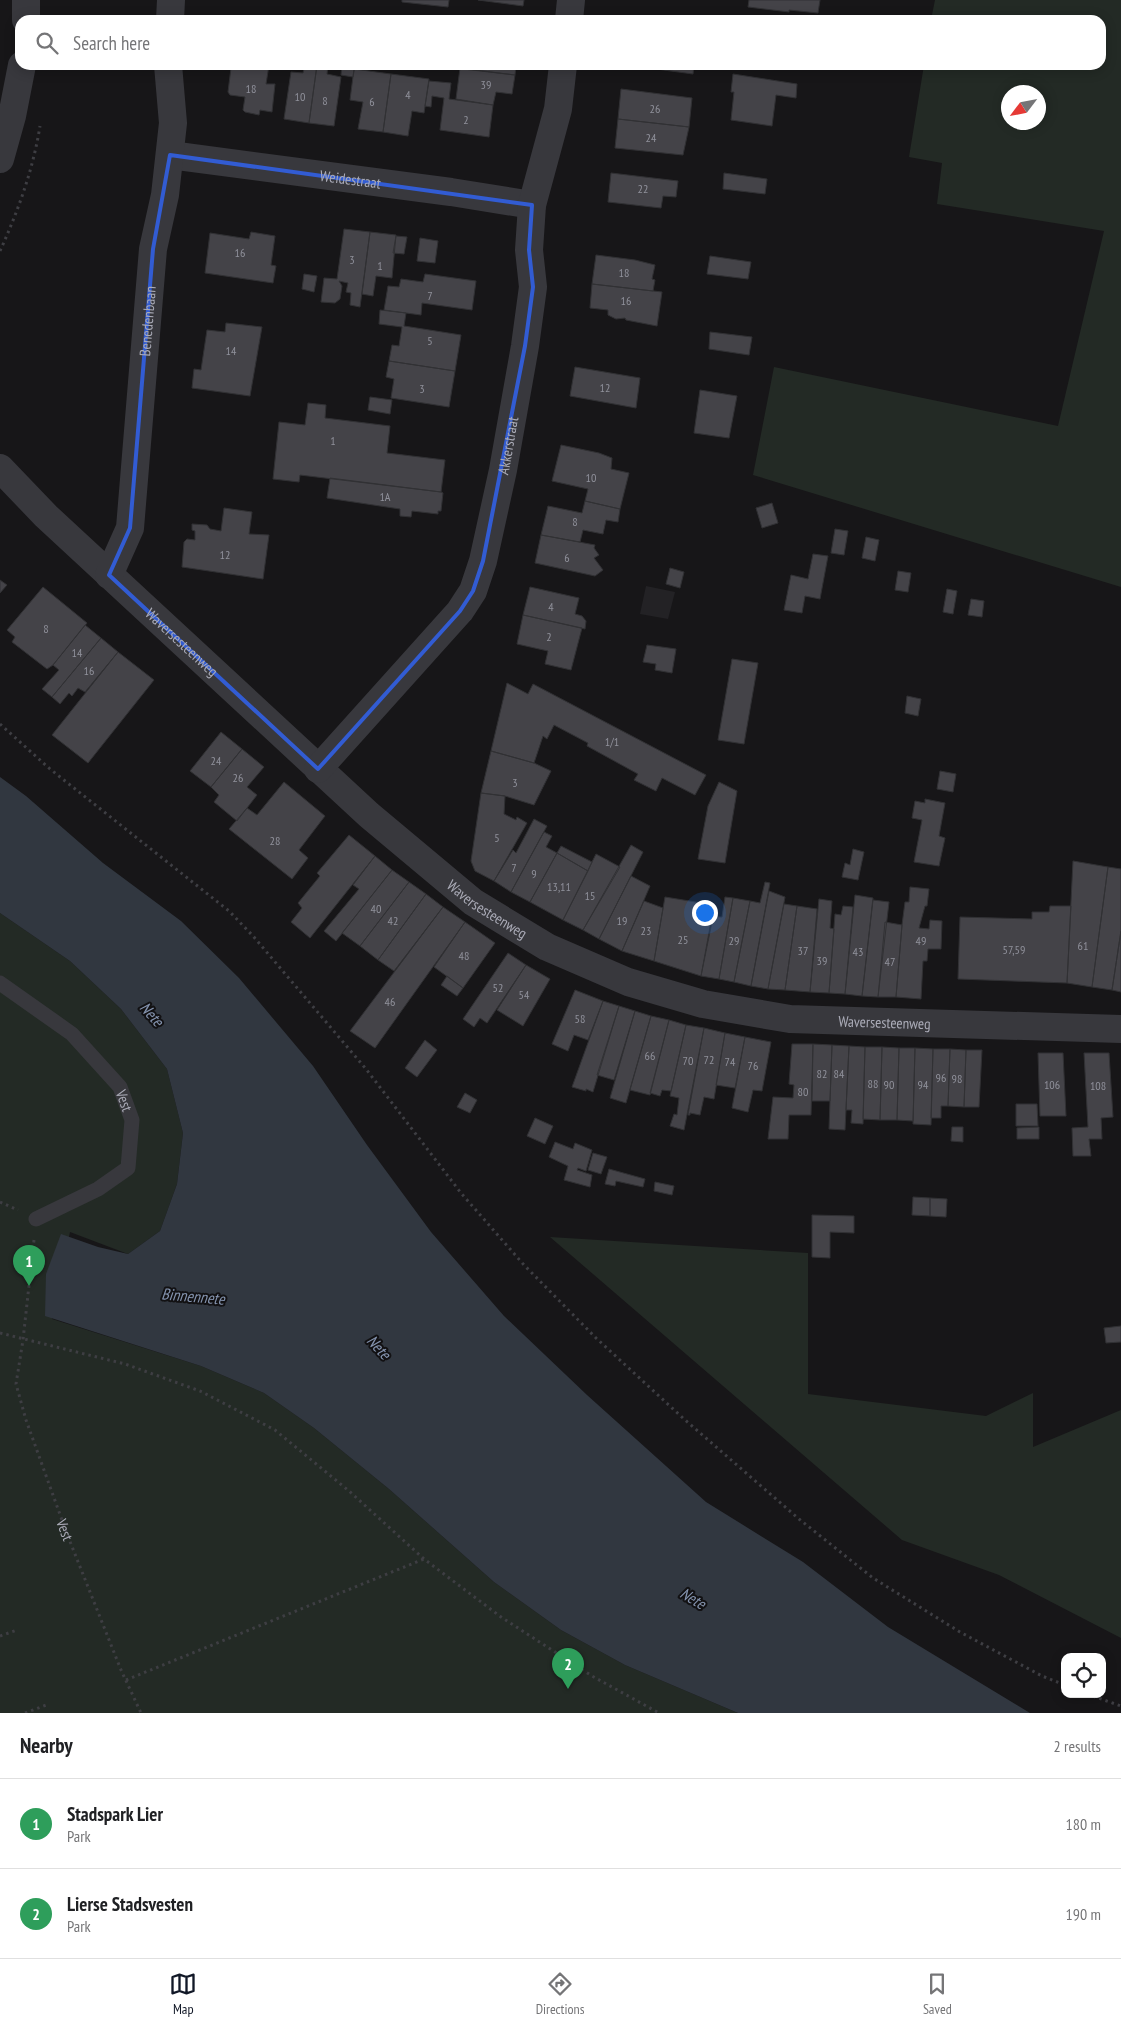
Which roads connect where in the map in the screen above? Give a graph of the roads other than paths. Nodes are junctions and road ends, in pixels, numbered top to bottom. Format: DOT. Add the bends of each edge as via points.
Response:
graph roads {
  1 [pos="26,0"];
  2 [pos="171,0"];
  3 [pos="571,0"];
  4 [pos="26,15"];
  5 [pos="170,15"];
  6 [pos="570,15"];
  7 [pos="21,70"];
  8 [pos="168,70"];
  9 [pos="562,70"];
  10 [pos="170,155"];
  11 [pos="0,159"];
  12 [pos="532,204"];
  13 [pos="0,468"];
  14 [pos="109,575"];
  15 [pos="318,769"];
  16 [pos="0,983"];
  17 [pos="1121,1030"];
  18 [pos="36,1219"];
  1 -- 4 [label="street"];
  2 -- 5 [label="street"];
  3 -- 6 [label="street"];
  7 -- 11 [label="street"];
  8 -- 10 [label="street, Benedenbaan" via="173,123"];
  9 -- 12 [label="street, Akkerstraat" via="558,109"];
  10 -- 12 [label="street, Weidestraat"];
  10 -- 14 [label="street, Benedenbaan" via="153,249 130,528"];
  12 -- 15 [label="street, Akkerstraat" via="529,250 533,287 525,346 484,561 473,591 453,618"];
  13 -- 14 [label="street, Waversesteenweg"];
  14 -- 15 [label="street, Waversesteenweg"];
  15 -- 17 [label="street, Waversesteenweg" via="473,902 547,947 628,982 703,1004 790,1019"];
  16 -- 18 [label="lane, Vest" via="72,1034 120,1087 132,1120 128,1168 98,1189"];
}
